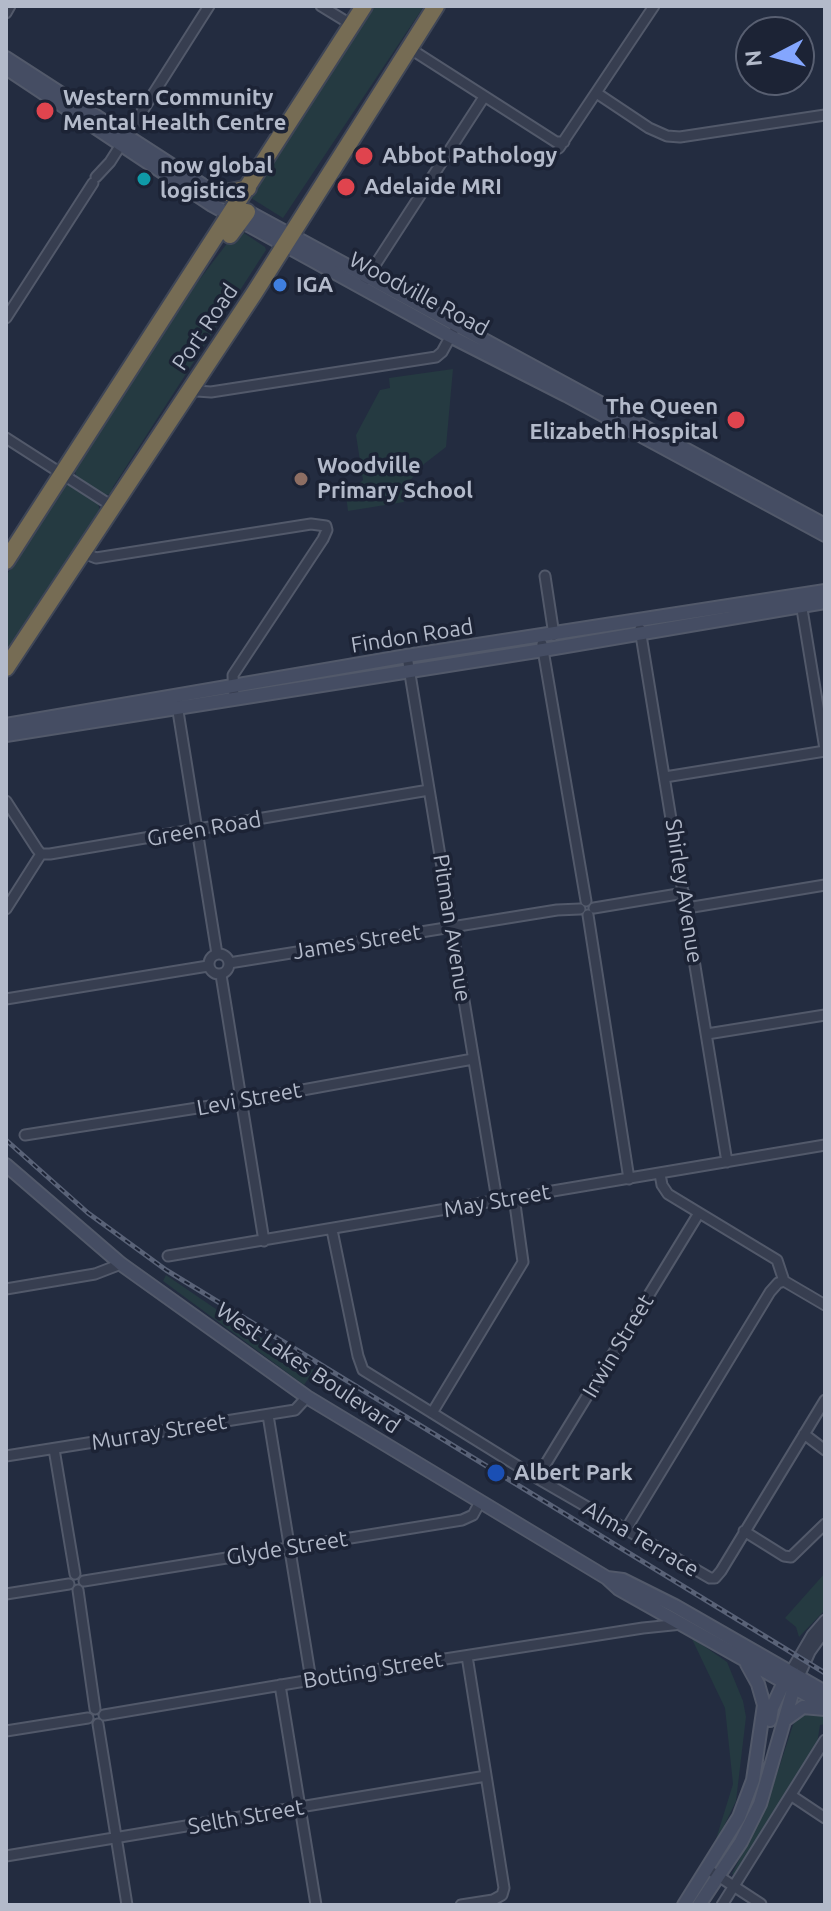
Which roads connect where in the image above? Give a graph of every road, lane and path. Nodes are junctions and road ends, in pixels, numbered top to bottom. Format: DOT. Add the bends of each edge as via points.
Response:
graph roads {
  1 [pos="10,6"];
  2 [pos="209,6"];
  3 [pos="321,6"];
  4 [pos="364,6"];
  5 [pos="436,6"];
  6 [pos="654,6"];
  7 [pos="6,13"];
  8 [pos="352,25"];
  9 [pos="409,48"];
  10 [pos="7,63"];
  11 [pos="598,94"];
  12 [pos="484,97"];
  13 [pos="825,115"];
  14 [pos="123,141"];
  15 [pos="248,188"];
  16 [pos="315,197"];
  17 [pos="212,198"];
  18 [pos="238,214"];
  19 [pos="287,241"];
  20 [pos="212,243"];
  21 [pos="314,250"];
  22 [pos="364,282"];
  23 [pos="184,287"];
  24 [pos="6,318"];
  25 [pos="453,331"];
  26 [pos="191,388"];
  27 [pos="6,438"];
  28 [pos="62,476"];
  29 [pos="112,506"];
  30 [pos="825,525"];
  31 [pos="825,535"];
  32 [pos="81,552"];
  33 [pos="6,561"];
  34 [pos="545,576"];
  35 [pos="825,591"];
  36 [pos="801,600"];
  37 [pos="825,602"];
  38 [pos="640,627"];
  39 [pos="554,635"];
  40 [pos="542,644"];
  41 [pos="407,656"];
  42 [pos="6,668"];
  43 [pos="410,671"];
  44 [pos="232,685"];
  45 [pos="234,699"];
  46 [pos="176,702"];
  47 [pos="6,725"];
  48 [pos="6,735"];
  49 [pos="825,750"];
  50 [pos="665,777"];
  51 [pos="429,790"];
  52 [pos="6,801"];
  53 [pos="197,830"];
  54 [pos="41,854"];
  55 [pos="825,885"];
  56 [pos="684,893"];
  57 [pos="587,908"];
  58 [pos="687,908"];
  59 [pos="6,909"];
  60 [pos="452,927"];
  61 [pos="217,954"];
  62 [pos="229,963"];
  63 [pos="208,966"];
  64 [pos="221,975"];
  65 [pos="6,999"];
  66 [pos="825,1015"];
  67 [pos="707,1034"];
  68 [pos="473,1059"];
  69 [pos="242,1101"];
  70 [pos="25,1135"];
  71 [pos="825,1145"];
  72 [pos="727,1162"];
  73 [pos="6,1165"];
  74 [pos="660,1174"];
  75 [pos="629,1179"];
  76 [pos="514,1197"];
  77 [pos="497,1200"];
  78 [pos="699,1213"];
  79 [pos="332,1230"];
  80 [pos="264,1241"];
  81 [pos="168,1256"];
  82 [pos="121,1264"];
  83 [pos="784,1281"];
  84 [pos="6,1289"];
  85 [pos="825,1305"];
  86 [pos="307,1397"];
  87 [pos="825,1400"];
  88 [pos="432,1413"];
  89 [pos="268,1415"];
  90 [pos="804,1434"];
  91 [pos="54,1449"];
  92 [pos="825,1450"];
  93 [pos="6,1456"];
  94 [pos="537,1478"];
  95 [pos="480,1502"];
  96 [pos="825,1524"];
  97 [pos="625,1531"];
  98 [pos="744,1531"];
  99 [pos="289,1548"];
  100 [pos="75,1574"];
  101 [pos="607,1578"];
  102 [pos="69,1584"];
  103 [pos="81,1585"];
  104 [pos="6,1594"];
  105 [pos="644,1603"];
  106 [pos="825,1620"];
  107 [pos="682,1624"];
  108 [pos="643,1628"];
  109 [pos="825,1631"];
  110 [pos="807,1650"];
  111 [pos="467,1656"];
  112 [pos="745,1662"];
  113 [pos="792,1679"];
  114 [pos="311,1680"];
  115 [pos="280,1685"];
  116 [pos="825,1692"];
  117 [pos="825,1707"];
  118 [pos="97,1719"];
  119 [pos="783,1721"];
  120 [pos="6,1731"];
  121 [pos="760,1740"];
  122 [pos="825,1740"];
  123 [pos="486,1776"];
  124 [pos="792,1796"];
  125 [pos="301,1807"];
  126 [pos="825,1818"];
  127 [pos="116,1838"];
  128 [pos="6,1856"];
  129 [pos="714,1873"];
  130 [pos="734,1887"];
  131 [pos="761,1904"];
  132 [pos="127,1905"];
  133 [pos="316,1905"];
  134 [pos="461,1905"];
  135 [pos="684,1905"];
  136 [pos="699,1905"];
  137 [pos="722,1905"];
  1 -- 7 [label="street"];
  2 -- 14 [label="street"];
  3 -- 8 [label="street"];
  4 -- 8 [label="highway, Port Road"];
  5 -- 9 [label="highway, Port Road"];
  6 -- 11 [label="street"];
  8 -- 15 [label="highway, Port Road"];
  9 -- 12 [label="street"];
  9 -- 16 [label="highway, Port Road"];
  10 -- 14 [label="main road, Woodville Road"];
  11 -- 12 [label="street" via="562,145"];
  11 -- 13 [label="street" via="667,136"];
  12 -- 22 [label="street"];
  14 -- 17 [label="main road, Woodville Road"];
  14 -- 24 [label="street"];
  15 -- 17 [label="highway"];
  15 -- 18 [label="highway, Port Road"];
  16 -- 19 [label="highway, Port Road"];
  16 -- 21 [label="main road" via="305,234"];
  17 -- 18 [label="main road, Woodville Road"];
  17 -- 20 [label="main road"];
  18 -- 19 [label="main road, Woodville Road"];
  18 -- 20 [label="highway, Port Road"];
  18 -- 23 [label="highway" via="210,263"];
  19 -- 21 [label="main road, Woodville Road"];
  19 -- 22 [label="main road, Woodville Road"];
  19 -- 26 [label="highway, Port Road"];
  20 -- 23 [label="highway, Port Road"];
  21 -- 22 [label="main road, Woodville Road"];
  22 -- 25 [label="main road, Woodville Road"];
  23 -- 28 [label="highway, Port Road"];
  25 -- 26 [label="street" via="436,357 211,392"];
  25 -- 30 [label="main road, Woodville Road"];
  25 -- 31 [label="main road, Woodville Road"];
  26 -- 29 [label="highway, Port Road"];
  27 -- 28 [label="street"];
  28 -- 29 [label="street"];
  28 -- 33 [label="highway, Port Road"];
  29 -- 32 [label="highway, Port Road"];
  32 -- 42 [label="highway, Port Road"];
  32 -- 44 [label="street" via="96,558 326,526 323,539 233,675"];
  34 -- 39 [label="street"];
  35 -- 36 [label="main road, Findon Road"];
  36 -- 37 [label="main road, Findon Road"];
  36 -- 38 [label="main road, Findon Road"];
  36 -- 49 [label="street"];
  38 -- 39 [label="main road, Findon Road"];
  38 -- 40 [label="main road, Findon Road"];
  38 -- 50 [label="street, Shirley Avenue"];
  39 -- 40 [label="main road, Findon Road"];
  40 -- 41 [label="main road, Findon Road"];
  40 -- 43 [label="main road, Findon Road"];
  40 -- 57 [label="street"];
  41 -- 43 [label="street, Pitman Avenue"];
  41 -- 44 [label="main road, Findon Road"];
  43 -- 45 [label="main road, Findon Road"];
  43 -- 51 [label="street, Pitman Avenue"];
  44 -- 45 [label="street"];
  44 -- 46 [label="main road, Findon Road"];
  45 -- 46 [label="main road, Findon Road"];
  46 -- 47 [label="main road, Findon Road"];
  46 -- 48 [label="main road, Findon Road"];
  46 -- 53 [label="street"];
  49 -- 50 [label="street"];
  50 -- 56 [label="street, Shirley Avenue"];
  51 -- 53 [label="street, Green Road"];
  51 -- 60 [label="street, Pitman Avenue"];
  52 -- 54 [label="street"];
  53 -- 54 [label="street, Green Road"];
  53 -- 61 [label="street"];
  54 -- 59 [label="street"];
  55 -- 58 [label="street"];
  56 -- 57 [label="street, James Street"];
  56 -- 58 [label="street, Shirley Avenue"];
  57 -- 60 [label="street, James Street"];
  57 -- 75 [label="street"];
  58 -- 67 [label="street, Shirley Avenue"];
  60 -- 62 [label="street, James Street"];
  60 -- 68 [label="street, Pitman Avenue"];
  61 -- 62 [label="street"];
  61 -- 63 [label="street"];
  62 -- 64 [label="street"];
  63 -- 64 [label="street"];
  63 -- 65 [label="street"];
  64 -- 69 [label="street"];
  66 -- 67 [label="street"];
  67 -- 72 [label="street, Shirley Avenue"];
  68 -- 69 [label="street, Levi Street"];
  68 -- 77 [label="street, Pitman Avenue"];
  69 -- 70 [label="street, Levi Street"];
  69 -- 80 [label="street"];
  71 -- 72 [label="street, May Street"];
  72 -- 74 [label="street, May Street"];
  73 -- 82 [label="main road, West Lakes Boulevard"];
  74 -- 75 [label="street, May Street"];
  74 -- 78 [label="street" via="668,1194"];
  75 -- 76 [label="street, May Street"];
  76 -- 77 [label="street, May Street"];
  76 -- 88 [label="street" via="523,1262"];
  77 -- 79 [label="street, May Street"];
  78 -- 83 [label="street" via="777,1260"];
  78 -- 94 [label="street, Irwin Street"];
  79 -- 80 [label="street, May Street"];
  79 -- 88 [label="street, Alma Terrace" via="363,1370"];
  80 -- 81 [label="street, May Street"];
  82 -- 84 [label="street" via="95,1274"];
  82 -- 86 [label="main road, West Lakes Boulevard"];
  83 -- 85 [label="street"];
  83 -- 97 [label="street" via="770,1292"];
  86 -- 89 [label="street, Murray Street" via="295,1410"];
  86 -- 95 [label="main road, West Lakes Boulevard"];
  87 -- 90 [label="street"];
  88 -- 94 [label="street, Alma Terrace"];
  89 -- 91 [label="street, Murray Street"];
  89 -- 99 [label="street"];
  90 -- 92 [label="street"];
  90 -- 98 [label="street"];
  91 -- 93 [label="street, Murray Street"];
  91 -- 100 [label="street"];
  94 -- 97 [label="street, Alma Terrace"];
  95 -- 99 [label="street, Glyde Street" via="473,1515 462,1520"];
  95 -- 101 [label="main road, West Lakes Boulevard"];
  96 -- 98 [label="street" via="791,1557"];
  97 -- 98 [label="street, Alma Terrace" via="715,1578"];
  99 -- 103 [label="street, Glyde Street"];
  99 -- 114 [label="street"];
  100 -- 102 [label="street"];
  100 -- 103 [label="street"];
  101 -- 105 [label="main road, West Lakes Boulevard"];
  101 -- 113 [label="main road, West Lakes Boulevard" via="623,1580 675,1606"];
  102 -- 103 [label="street" via="73,1589"];
  102 -- 104 [label="street"];
  103 -- 118 [label="street" via="95,1709 89,1713"];
  105 -- 107 [label="main road, West Lakes Boulevard"];
  105 -- 108 [label="street" via="649,1617"];
  106 -- 110 [label="street"];
  107 -- 108 [label="street, Botting Street"];
  107 -- 112 [label="main road, West Lakes Boulevard"];
  108 -- 111 [label="street, Botting Street"];
  109 -- 110 [label="street"];
  110 -- 113 [label="street"];
  111 -- 114 [label="street, Botting Street"];
  111 -- 123 [label="street"];
  112 -- 113 [label="main road, West Lakes Boulevard"];
  112 -- 121 [label="main road" via="764,1705"];
  113 -- 116 [label="main road"];
  113 -- 117 [label="main road"];
  113 -- 119 [label="main road"];
  113 -- 121 [label="main road" via="772,1708 768,1732"];
  114 -- 115 [label="street, Botting Street"];
  115 -- 118 [label="street, Botting Street"];
  115 -- 125 [label="street"];
  117 -- 119 [label="main road" via="803,1707"];
  118 -- 120 [label="street, Botting Street"];
  118 -- 127 [label="street"];
  119 -- 129 [label="main road" via="760,1804 741,1842"];
  121 -- 129 [label="main road" via="753,1780"];
  122 -- 124 [label="street"];
  123 -- 125 [label="street, Selth Street"];
  123 -- 134 [label="street" via="504,1888 493,1900"];
  124 -- 126 [label="street"];
  124 -- 130 [label="street"];
  125 -- 127 [label="street, Selth Street"];
  125 -- 133 [label="street"];
  127 -- 128 [label="street, Selth Street"];
  127 -- 132 [label="street"];
  129 -- 130 [label="street"];
  129 -- 135 [label="main road"];
  129 -- 136 [label="main road"];
  130 -- 131 [label="street"];
  130 -- 137 [label="street"];
}
